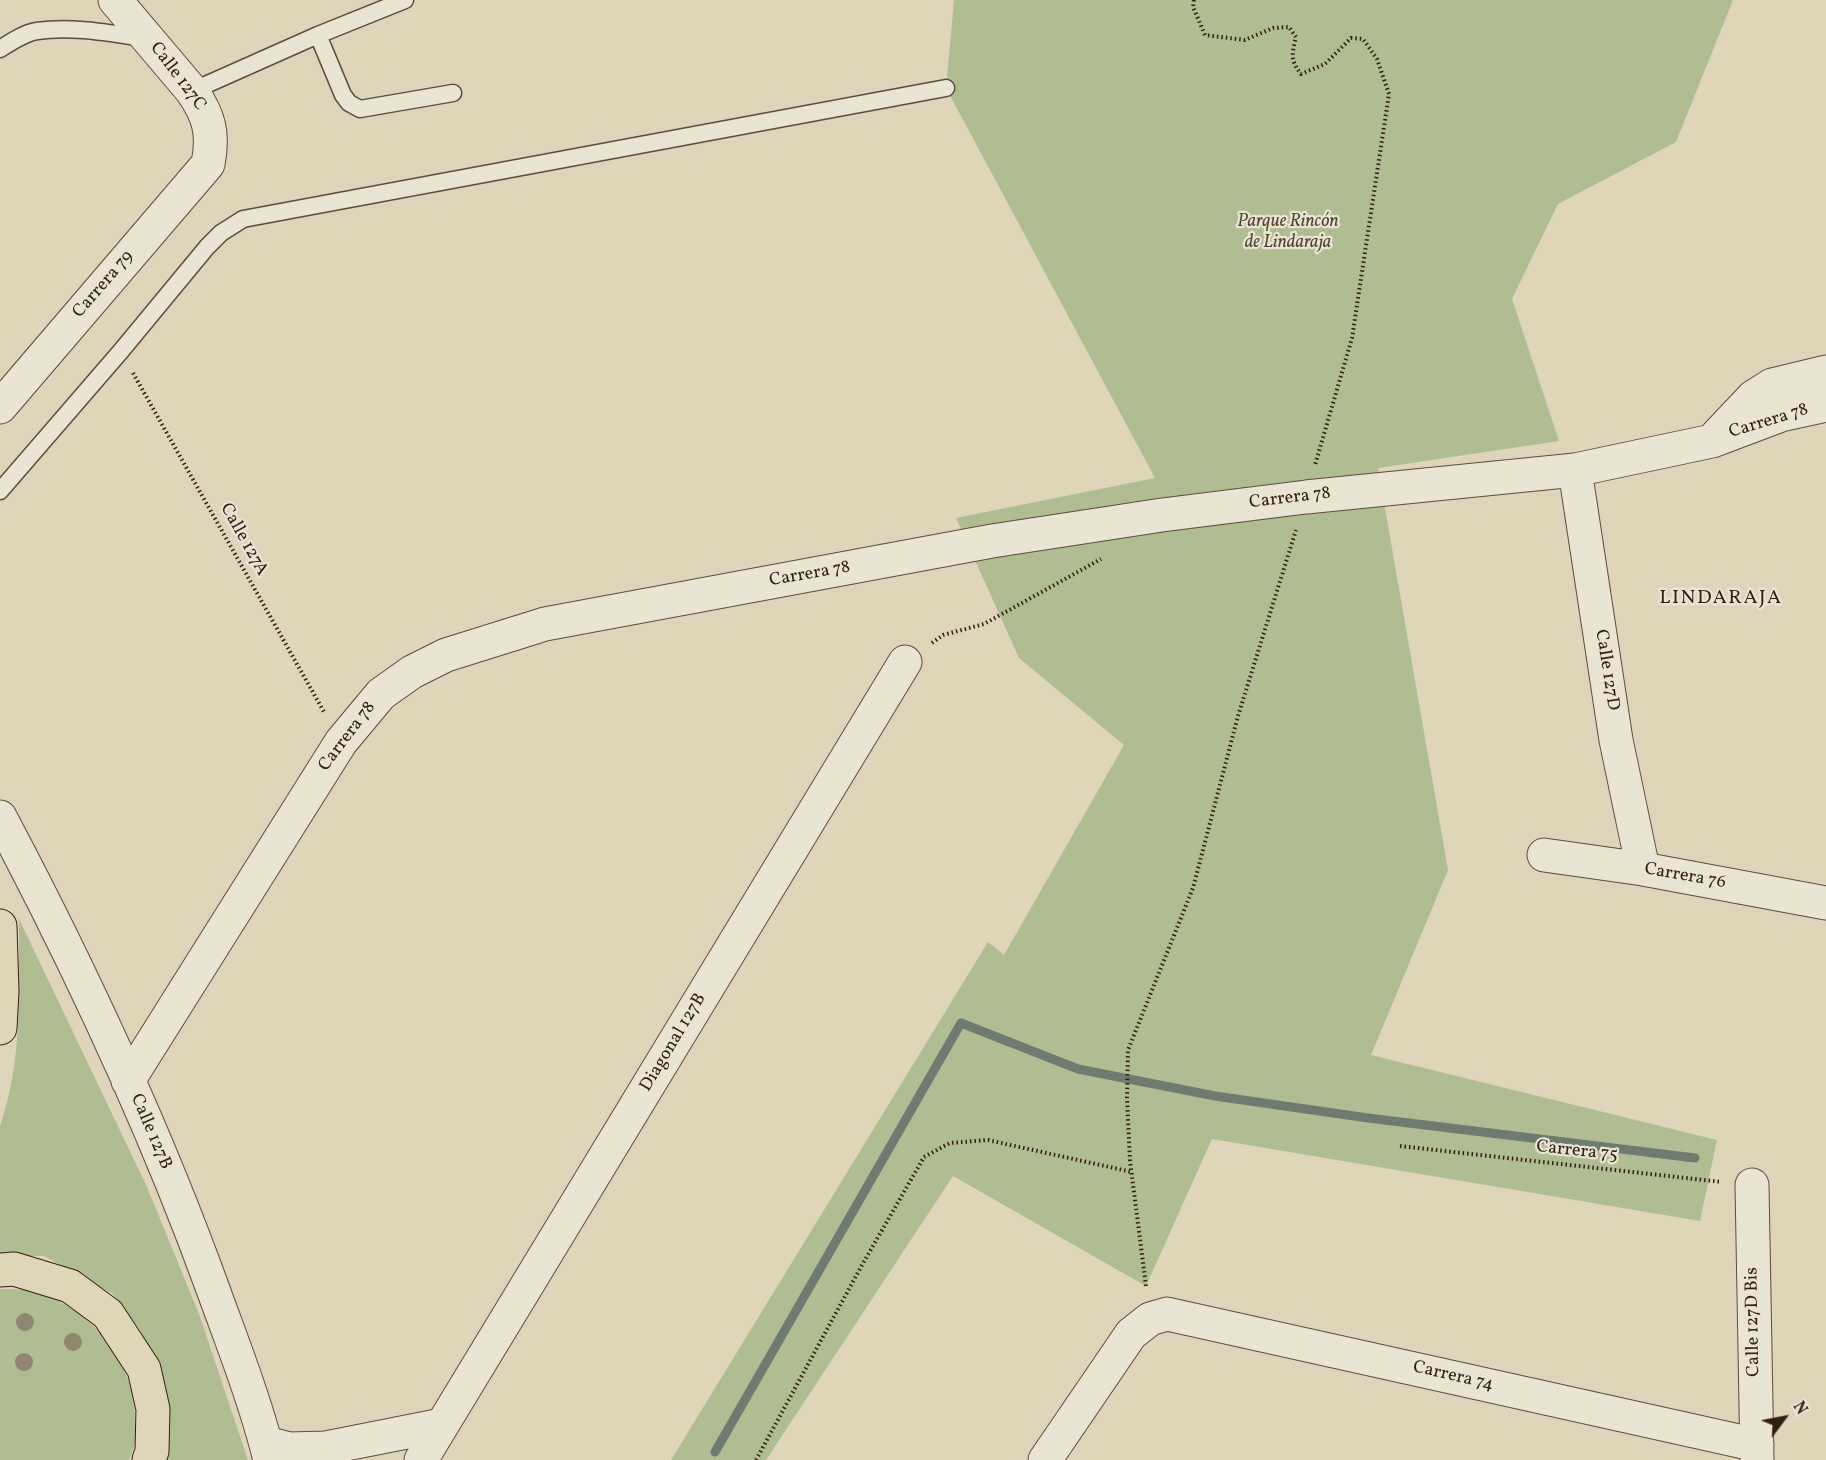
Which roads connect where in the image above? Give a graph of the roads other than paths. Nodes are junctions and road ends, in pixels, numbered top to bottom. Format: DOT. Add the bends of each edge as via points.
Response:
graph roads {
  1 [pos="116,0"];
  2 [pos="400,1"];
  3 [pos="318,35"];
  4 [pos="147,38"];
  5 [pos="0,49"];
  6 [pos="946,88"];
  7 [pos="192,90"];
  8 [pos="453,93"];
  9 [pos="208,164"];
  10 [pos="1826,372"];
  11 [pos="1826,405"];
  12 [pos="0,407"];
  13 [pos="1712,441"];
  14 [pos="1575,470"];
  15 [pos="0,491"];
  16 [pos="905,662"];
  17 [pos="0,817"];
  18 [pos="1544,855"];
  19 [pos="1643,869"];
  20 [pos="1826,903"];
  21 [pos="0,926"];
  22 [pos="0,1028"];
  23 [pos="129,1081"];
  24 [pos="1752,1185"];
  25 [pos="0,1270"];
  26 [pos="442,1425"];
  27 [pos="268,1451"];
  28 [pos="1757,1452"];
  29 [pos="149,1460"];
  30 [pos="421,1460"];
  31 [pos="1045,1460"];
  1 -- 4 [label="street, Calle 127C"];
  2 -- 3 [label="lane"];
  3 -- 7 [label="lane"];
  3 -- 8 [label="lane" via="343,95 360,109"];
  4 -- 5 [label="lane" via="66,29 35,31"];
  4 -- 7 [label="street, Calle 127C"];
  6 -- 15 [label="lane" via="243,219 207,247"];
  7 -- 9 [label="street, Calle 127C" via="210,125 212,146"];
  9 -- 12 [label="street, Carrera 79"];
  10 -- 13 [label="street, Carrera 78" via="1772,386 1753,397"];
  11 -- 13 [label="street, Carrera 78" via="1781,414"];
  13 -- 14 [label="street, Carrera 78"];
  14 -- 19 [label="street, Calle 127D" via="1616,740"];
  14 -- 23 [label="street, Carrera 78" via="1306,497 993,542 545,624 446,655 381,694 340,742"];
  16 -- 26 [label="street, Diagonal 127B"];
  17 -- 23 [label="street, Calle 127B"];
  18 -- 19 [label="street, Carrera 76"];
  19 -- 20 [label="street, Carrera 76"];
  21 -- 22 [label="main road"];
  23 -- 27 [label="street, Calle 127B" via="185,1212"];
  24 -- 28 [label="street, Calle 127D Bis"];
  25 -- 29 [label="main road" via="14,1269 70,1286 108,1314 144,1369 153,1409"];
  26 -- 27 [label="street" via="326,1449"];
  26 -- 30 [label="street, Diagonal 127B"];
  28 -- 31 [label="street, Carrera 74" via="1167,1314 1150,1319 1131,1334"];
}
